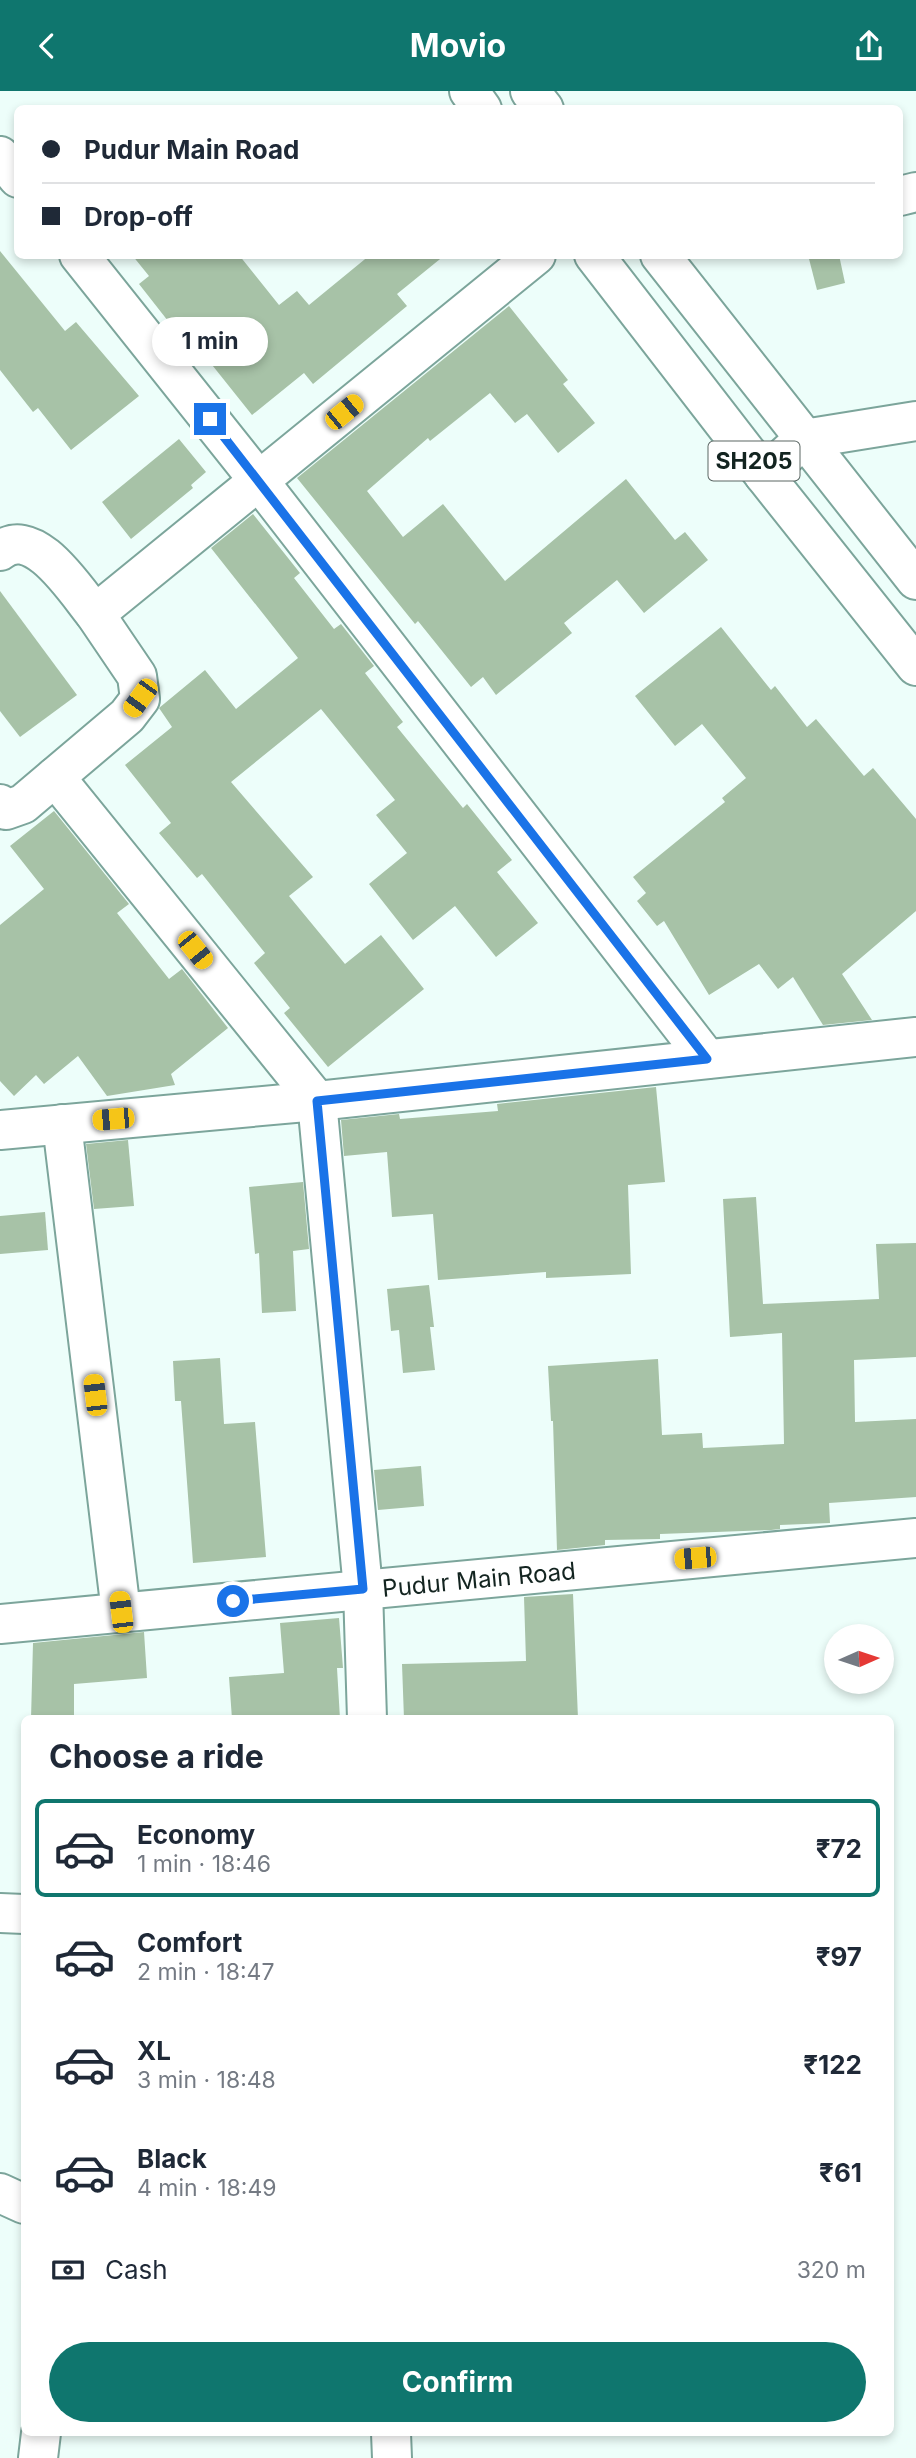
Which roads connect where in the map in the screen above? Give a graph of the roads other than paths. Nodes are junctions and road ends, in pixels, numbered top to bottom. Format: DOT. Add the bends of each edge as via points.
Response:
graph roads {
  1 [pos="530,91"];
  2 [pos="541,105"];
  3 [pos="0,156"];
  4 [pos="14,173"];
  5 [pos="82,259"];
  6 [pos="531,259"];
  7 [pos="597,259"];
  8 [pos="664,259"];
  9 [pos="916,421"];
  10 [pos="804,439"];
  11 [pos="764,475"];
  12 [pos="259,481"];
  13 [pos="0,551"];
  14 [pos="916,580"];
  15 [pos="95,614"];
  16 [pos="916,666"];
  17 [pos="55,776"];
  18 [pos="0,804"];
  19 [pos="916,1037"];
  20 [pos="707,1059"];
  21 [pos="317,1101"];
  22 [pos="62,1124"];
  23 [pos="0,1129"];
  24 [pos="916,1538"];
  25 [pos="363,1589"];
  26 [pos="121,1612"];
  27 [pos="0,1624"];
  28 [pos="367,1715"];
  29 [pos="0,1913"];
  30 [pos="21,1914"];
  31 [pos="0,2193"];
  32 [pos="21,2203"];
  33 [pos="41,2436"];
  34 [pos="391,2436"];
  35 [pos="38,2458"];
  36 [pos="392,2458"];
  1 -- 2 [label="street"];
  3 -- 4 [label="street"];
  5 -- 12 [label="street"];
  6 -- 12 [label="street"];
  7 -- 11 [label="street, SH205"];
  8 -- 10 [label="street"];
  9 -- 10 [label="street"];
  10 -- 11 [label="street"];
  10 -- 14 [label="street"];
  11 -- 16 [label="street, SH205"];
  12 -- 15 [label="street"];
  12 -- 20 [label="street"];
  13 -- 15 [label="street" via="27,544 46,556"];
  15 -- 17 [label="street" via="137,676 140,698 127,716"];
  17 -- 18 [label="street" via="23,804 6,810"];
  17 -- 21 [label="street"];
  19 -- 20 [label="street"];
  20 -- 21 [label="street"];
  21 -- 22 [label="street"];
  21 -- 25 [label="street"];
  22 -- 23 [label="street"];
  22 -- 26 [label="street"];
  24 -- 25 [label="street, Pudur Main Road"];
  25 -- 26 [label="street, Pudur Main Road"];
  25 -- 28 [label="street"];
  26 -- 27 [label="street, Pudur Main Road"];
  29 -- 30 [label="street"];
  31 -- 32 [label="street"];
  33 -- 35 [label="street"];
  34 -- 36 [label="street"];
}
